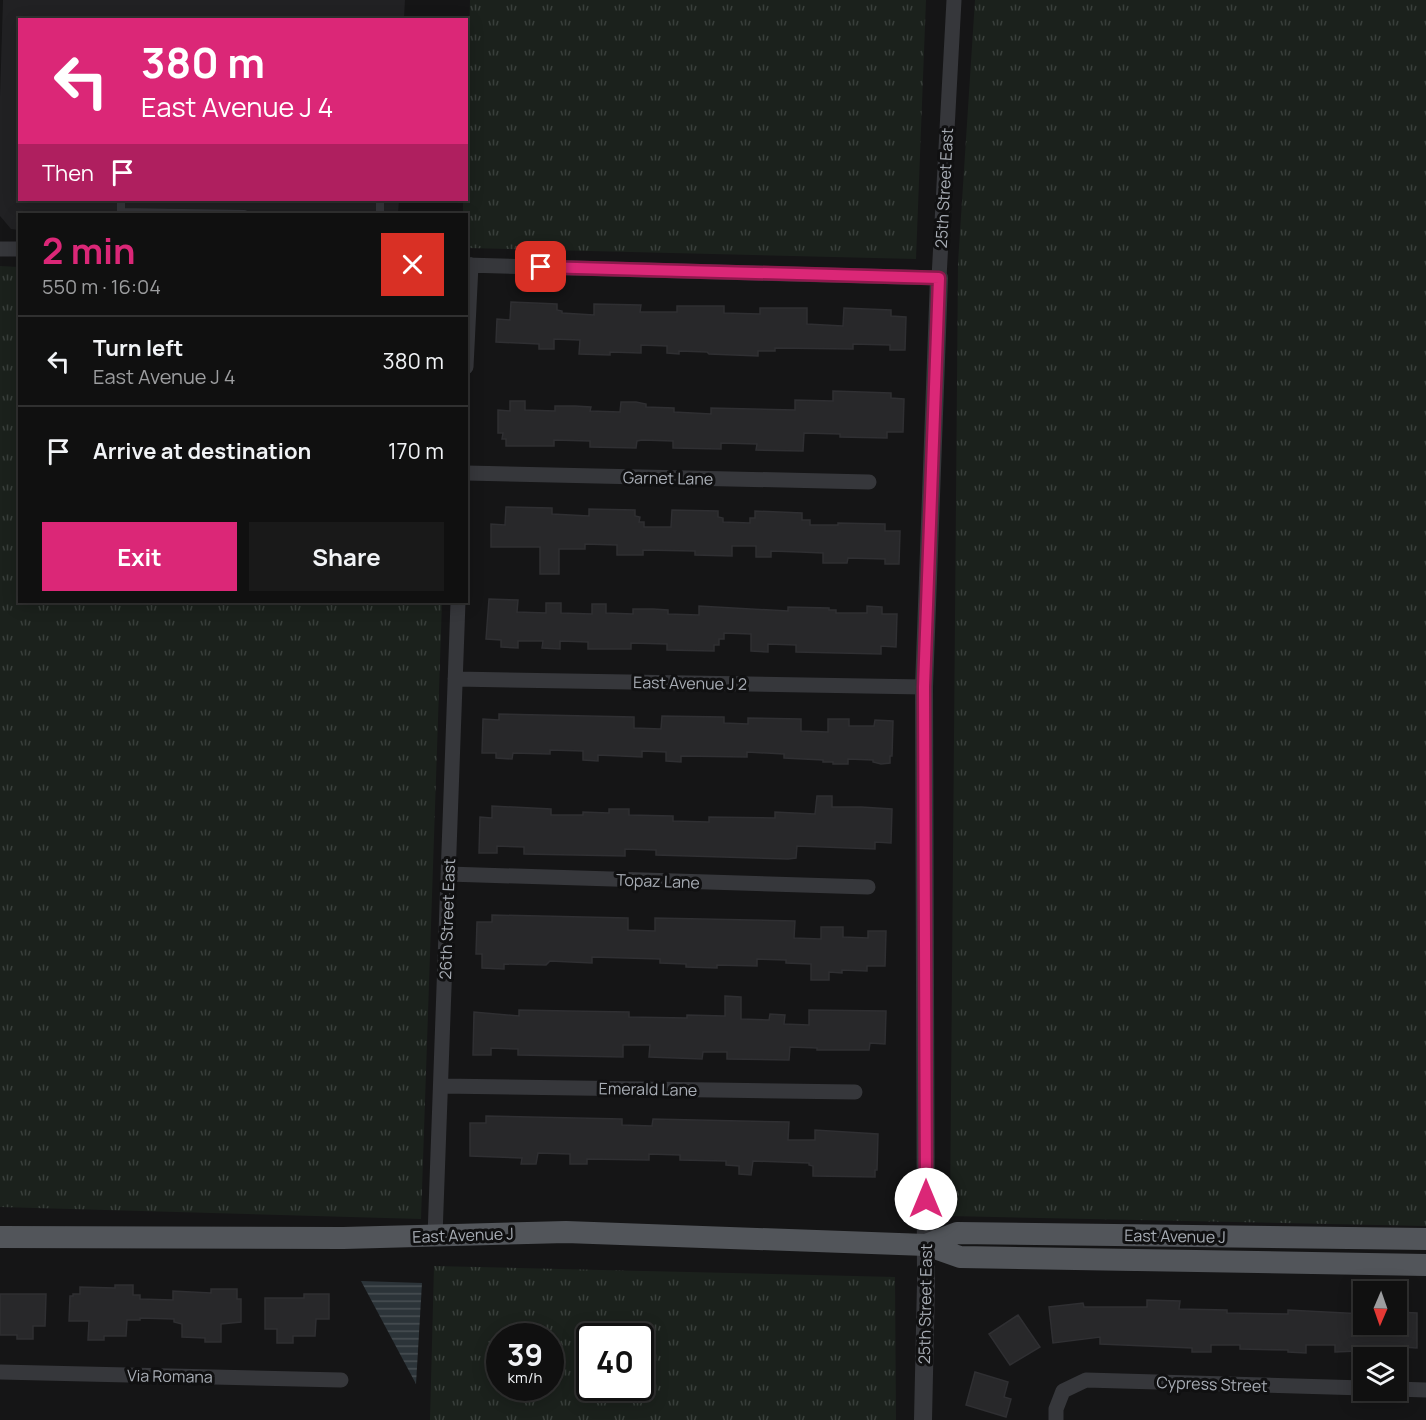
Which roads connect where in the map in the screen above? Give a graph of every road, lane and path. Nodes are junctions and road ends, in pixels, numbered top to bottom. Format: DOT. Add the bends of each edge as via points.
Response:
graph roads {
  1 [pos="954,0"];
  2 [pos="0,249"];
  3 [pos="18,249"];
  4 [pos="469,265"];
  5 [pos="939,278"];
  6 [pos="468,299"];
  7 [pos="468,473"];
  8 [pos="869,482"];
  9 [pos="458,603"];
  10 [pos="455,679"];
  11 [pos="924,687"];
  12 [pos="448,874"];
  13 [pos="868,887"];
  14 [pos="441,1086"];
  15 [pos="855,1092"];
  16 [pos="435,1236"];
  17 [pos="0,1237"];
  18 [pos="1426,1239"];
  19 [pos="926,1245"];
  20 [pos="1426,1265"];
  21 [pos="0,1372"];
  22 [pos="340,1380"];
  23 [pos="1353,1388"];
  24 [pos="1407,1389"];
  25 [pos="1426,1390"];
  26 [pos="923,1420"];
  27 [pos="1056,1420"];
  1 -- 5 [label="street, 25th Street East"];
  2 -- 3 [label="street"];
  4 -- 5 [label="street"];
  4 -- 6 [label="street"];
  5 -- 11 [label="street, 25th Street East"];
  7 -- 8 [label="street, Garnet Lane"];
  9 -- 10 [label="street, 26th Street East"];
  10 -- 11 [label="street, East Avenue J 2"];
  10 -- 12 [label="street, 26th Street East"];
  11 -- 19 [label="street, 25th Street East"];
  12 -- 13 [label="street, Topaz Lane"];
  12 -- 14 [label="street, 26th Street East"];
  14 -- 15 [label="street, Emerald Lane"];
  14 -- 16 [label="street, 26th Street East"];
  16 -- 17 [label="main road, East Avenue J"];
  16 -- 19 [label="main road, East Avenue J" via="566,1232"];
  18 -- 19 [label="main road, East Avenue J" via="957,1233"];
  19 -- 20 [label="main road, East Avenue J" via="960,1257"];
  19 -- 26 [label="street, 25th Street East"];
  21 -- 22 [label="street, Via Romana"];
  23 -- 27 [label="street, Cypress Street" via="1086,1380 1062,1391"];
  24 -- 25 [label="street"];
}
